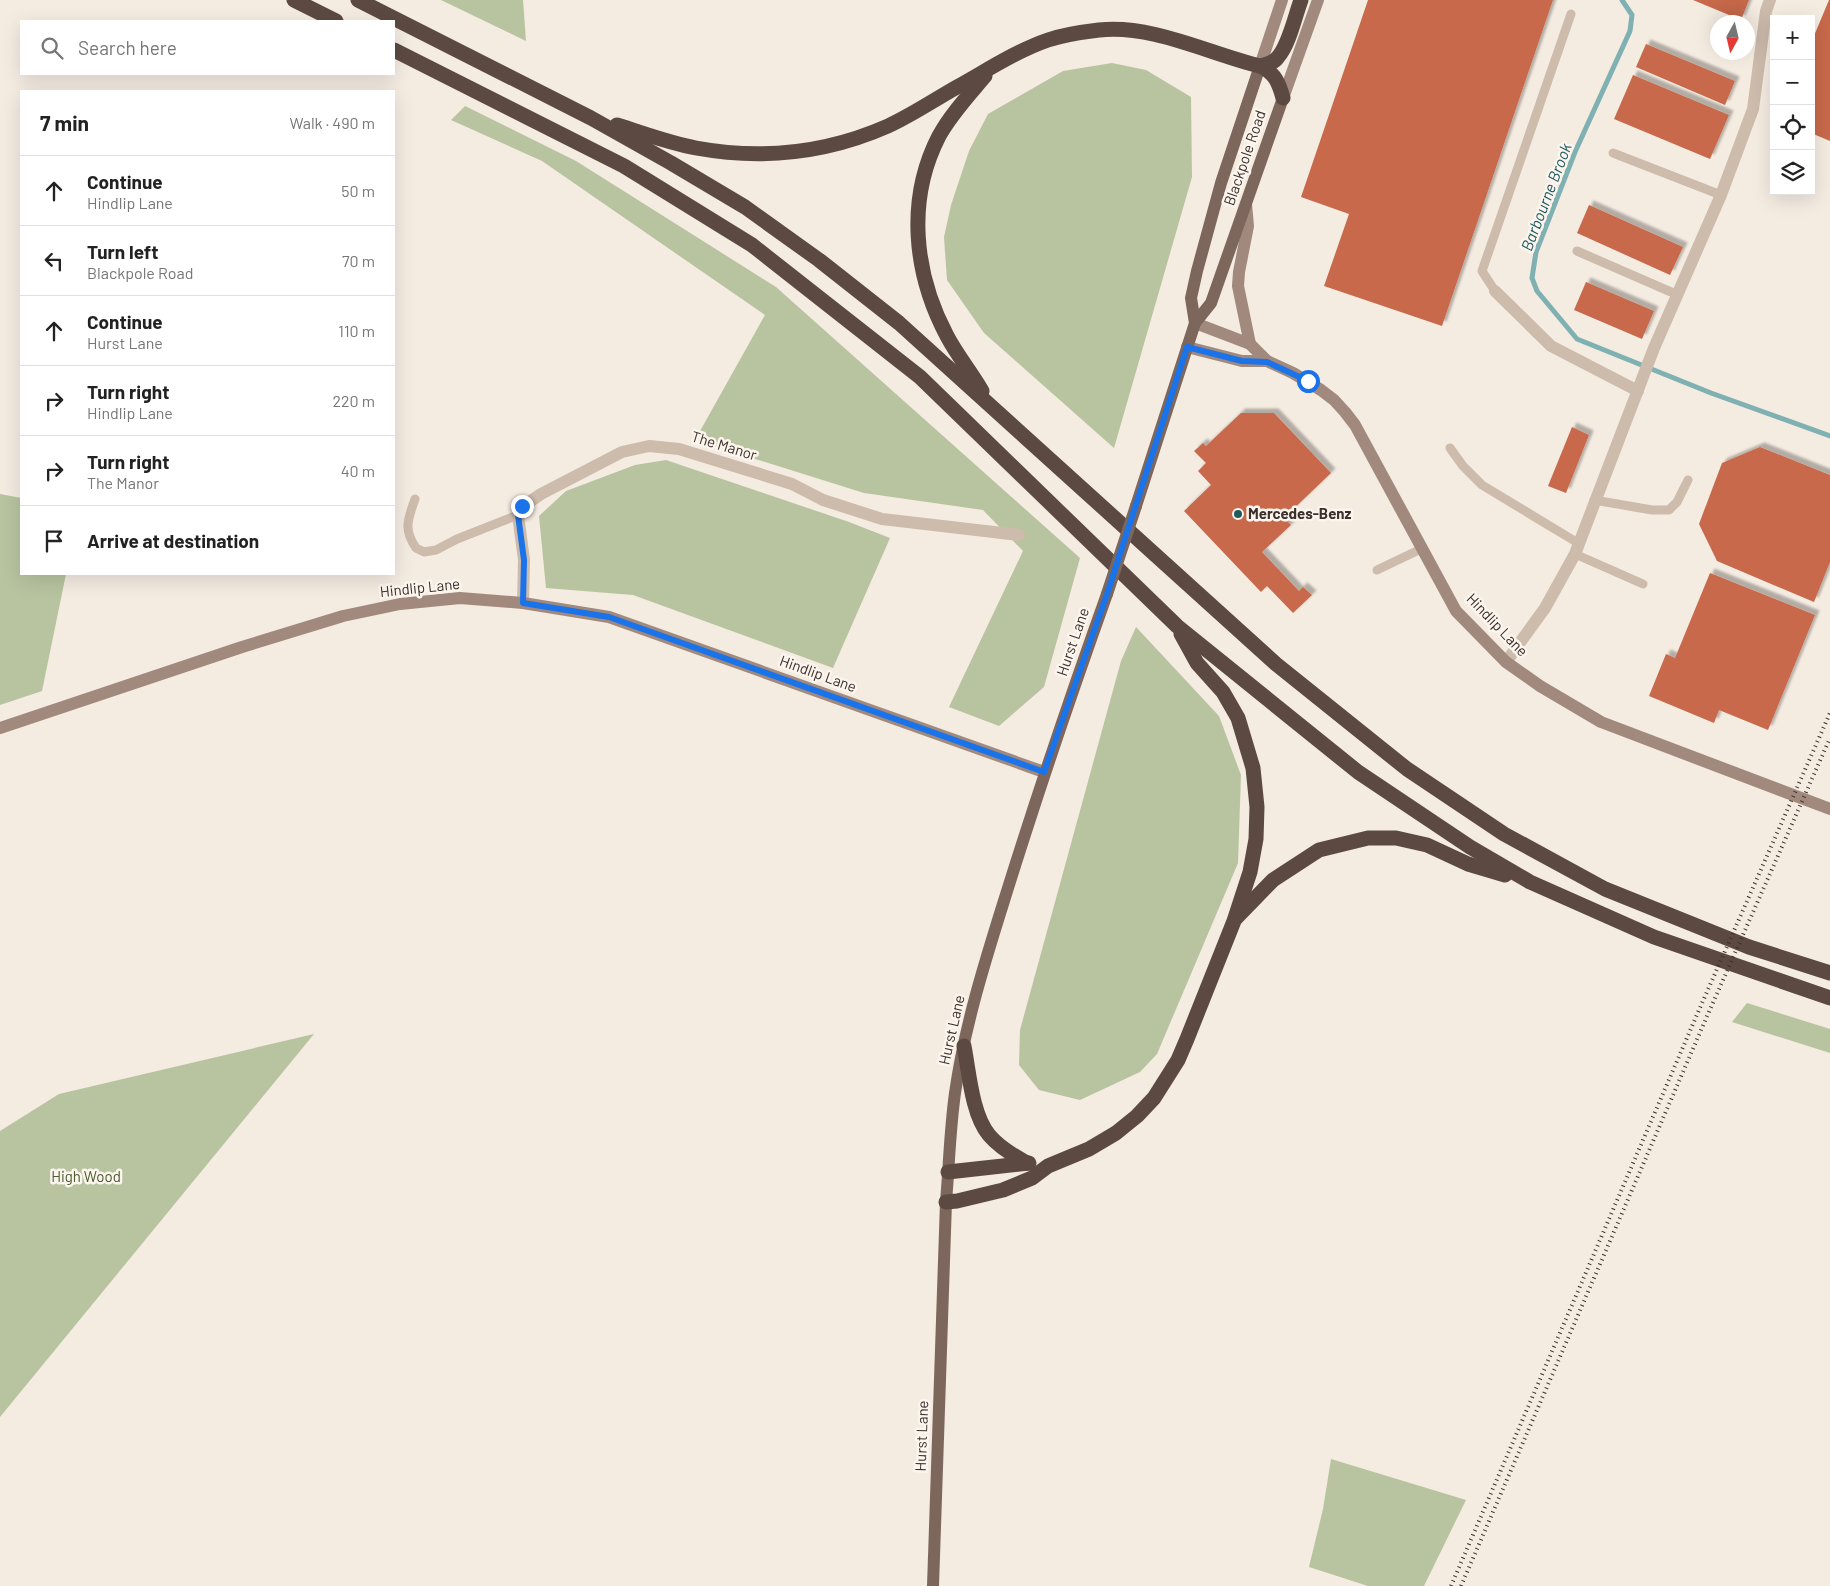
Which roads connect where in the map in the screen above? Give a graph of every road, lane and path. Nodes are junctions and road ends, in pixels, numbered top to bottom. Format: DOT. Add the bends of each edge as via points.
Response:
graph roads {
  1 [pos="294,0"];
  2 [pos="358,0"];
  3 [pos="1282,0"];
  4 [pos="1301,0"];
  5 [pos="1318,0"];
  6 [pos="1770,0"];
  7 [pos="1571,14"];
  8 [pos="334,20"];
  9 [pos="395,51"];
  10 [pos="1260,66"];
  11 [pos="991,69"];
  12 [pos="1283,98"];
  13 [pos="591,118"];
  14 [pos="1613,152"];
  15 [pos="1721,195"];
  16 [pos="1246,204"];
  17 [pos="1577,251"];
  18 [pos="1495,291"];
  19 [pos="1678,295"];
  20 [pos="1195,323"];
  21 [pos="1250,344"];
  22 [pos="1187,347"];
  23 [pos="1267,362"];
  24 [pos="1638,391"];
  25 [pos="989,403"];
  26 [pos="1450,448"];
  27 [pos="1688,480"];
  28 [pos="415,499"];
  29 [pos="1594,500"];
  30 [pos="1136,506"];
  31 [pos="518,515"];
  32 [pos="1019,536"];
  33 [pos="1423,548"];
  34 [pos="1577,548"];
  35 [pos="1377,570"];
  36 [pos="1643,584"];
  37 [pos="523,603"];
  38 [pos="1177,626"];
  39 [pos="1506,662"];
  40 [pos="0,728"];
  41 [pos="1044,772"];
  42 [pos="1830,809"];
  43 [pos="1530,882"];
  44 [pos="1234,921"];
  45 [pos="1830,973"];
  46 [pos="1830,998"];
  47 [pos="964,1046"];
  48 [pos="1027,1163"];
  49 [pos="1048,1166"];
  50 [pos="948,1172"];
  51 [pos="946,1202"];
  52 [pos="933,1586"];
  1 -- 8 [label="highway"];
  2 -- 13 [label="highway"];
  3 -- 10 [label="street, Blackpole Road"];
  4 -- 10 [label="highway" via="1278,59"];
  5 -- 12 [label="street, Blackpole Road"];
  6 -- 15 [label="street" via="1753,110"];
  7 -- 18 [label="lane" via="1482,271"];
  9 -- 38 [label="highway" via="624,166 752,245 920,377"];
  10 -- 11 [label="highway" via="1159,36 1101,30 1048,40"];
  10 -- 12 [label="highway" via="1274,75"];
  10 -- 20 [label="main road, Blackpole Road" via="1221,183 1197,271 1192,298"];
  11 -- 13 [label="highway" via="889,125 817,149 776,154 698,148"];
  11 -- 25 [label="highway" via="940,135 927,163 919,196 917,227 920,259 936,314"];
  12 -- 16 [label="main road, Blackpole Road"];
  13 -- 25 [label="highway" via="745,207 899,323"];
  14 -- 15 [label="lane"];
  15 -- 19 [label="street"];
  16 -- 20 [label="main road, Blackpole Road" via="1211,303"];
  16 -- 21 [label="street" via="1248,226 1238,286"];
  17 -- 19 [label="lane"];
  18 -- 24 [label="street" via="1551,346"];
  19 -- 24 [label="street"];
  20 -- 21 [label="street, Hindlip Lane"];
  20 -- 22 [label="main road, Blackpole Road"];
  21 -- 23 [label="street, Hindlip Lane"];
  22 -- 23 [label="street, Hindlip Lane" via="1242,361"];
  22 -- 30 [label="main road, Blackpole Road"];
  23 -- 33 [label="street, Hindlip Lane" via="1315,385 1345,412"];
  24 -- 29 [label="street"];
  25 -- 45 [label="highway" via="1276,664 1408,769 1504,834 1605,889 1749,947"];
  26 -- 34 [label="lane" via="1482,485"];
  27 -- 29 [label="lane" via="1669,510"];
  28 -- 31 [label="lane" via="408,519 408,532 416,548 424,552 436,550"];
  29 -- 34 [label="street"];
  30 -- 41 [label="main road, Hurst Lane, bridge"];
  31 -- 32 [label="street, The Manor" via="522,506 605,460 649,446 679,449 792,484 823,500 882,519"];
  31 -- 37 [label="street" via="524,560"];
  33 -- 35 [label="lane"];
  33 -- 39 [label="street, Hindlip Lane" via="1456,610"];
  34 -- 36 [label="lane"];
  34 -- 39 [label="street" via="1545,608"];
  37 -- 40 [label="street, Hindlip Lane" via="460,598 400,604 343,616"];
  37 -- 41 [label="street, Hindlip Lane" via="609,617"];
  38 -- 43 [label="highway" via="1358,772 1470,847"];
  38 -- 44 [label="highway" via="1197,663 1224,692 1238,718 1253,768 1256,839 1250,872"];
  39 -- 42 [label="street, Hindlip Lane" via="1601,722"];
  41 -- 47 [label="main road, Hurst Lane" via="984,965"];
  43 -- 44 [label="highway" via="1468,864 1427,846 1396,838 1368,838 1319,850 1273,880"];
  43 -- 46 [label="highway" via="1654,937"];
  44 -- 49 [label="highway" via="1178,1060 1154,1098 1116,1132 1089,1149"];
  47 -- 48 [label="highway" via="981,1123 1001,1146"];
  47 -- 50 [label="main road, Hurst Lane" via="955,1093"];
  48 -- 49 [label="highway"];
  48 -- 50 [label="highway"];
  49 -- 51 [label="highway" via="1032,1178 1003,1190"];
  50 -- 51 [label="main road, Hurst Lane"];
  51 -- 52 [label="main road, Hurst Lane"];
}
